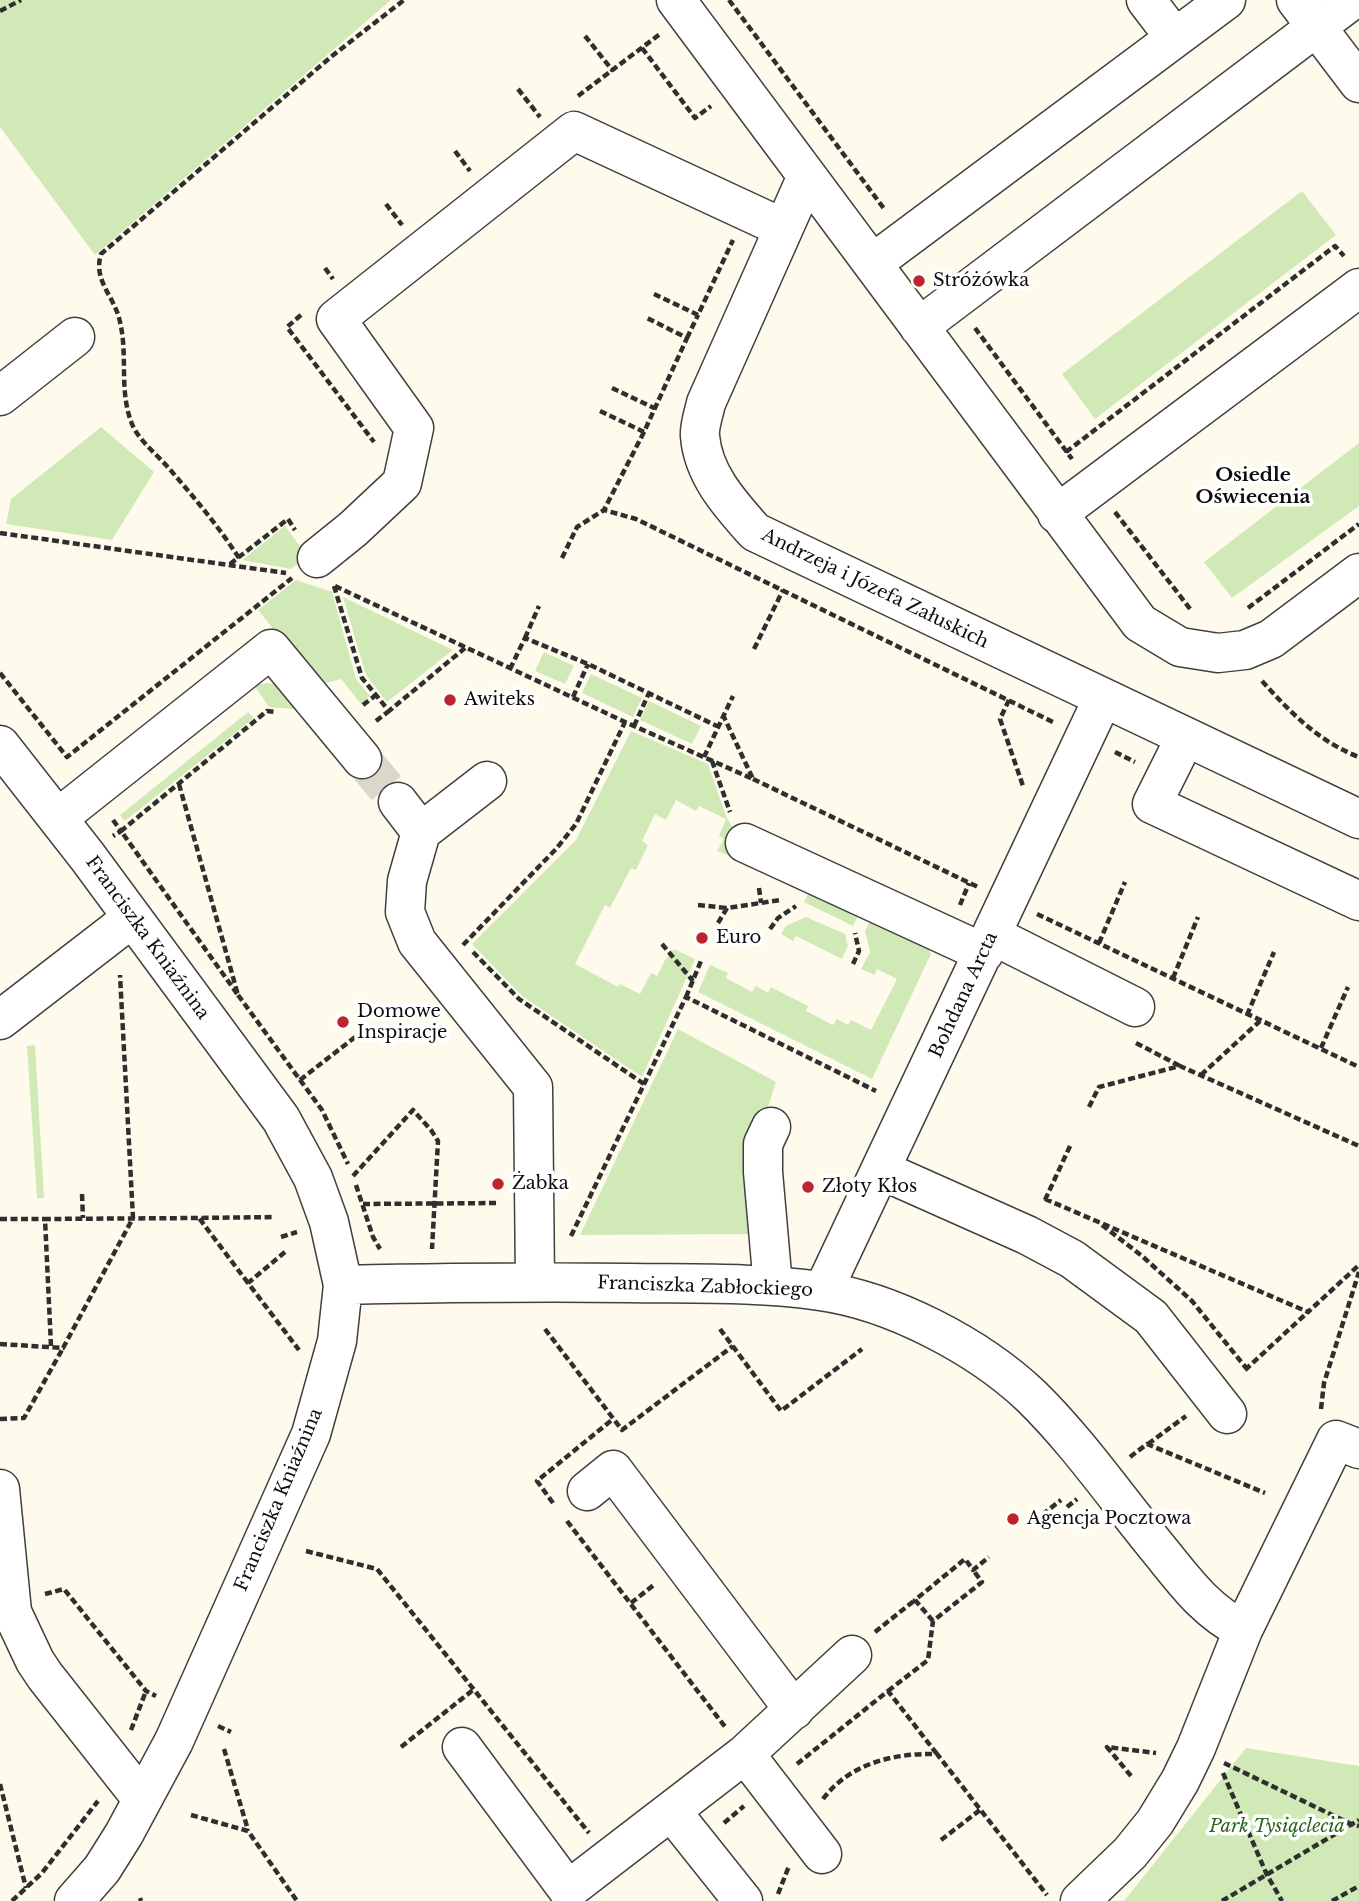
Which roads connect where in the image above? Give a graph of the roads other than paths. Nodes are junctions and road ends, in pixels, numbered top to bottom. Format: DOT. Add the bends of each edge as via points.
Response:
graph roads {
  1 [pos="1146,0"];
  2 [pos="1226,0"];
  3 [pos="1352,0"];
  4 [pos="681,7"];
  5 [pos="1307,13"];
  6 [pos="1175,38"];
  7 [pos="1359,83"];
  8 [pos="807,176"];
  9 [pos="783,228"];
  10 [pos="873,263"];
  11 [pos="1355,276"];
  12 [pos="919,327"];
  13 [pos="75,337"];
  14 [pos="0,396"];
  15 [pos="1057,514"];
  16 [pos="1359,573"];
  17 [pos="324,576"];
  18 [pos="1103,698"];
  19 [pos="1185,738"];
  20 [pos="0,745"];
  21 [pos="362,758"];
  22 [pos="487,780"];
  23 [pos="398,802"];
  24 [pos="58,818"];
  25 [pos="1359,819"];
  26 [pos="421,832"];
  27 [pos="745,844"];
  28 [pos="1359,901"];
  29 [pos="132,918"];
  30 [pos="988,944"];
  31 [pos="1135,1007"];
  32 [pos="0,1020"];
  33 [pos="771,1127"];
  34 [pos="881,1170"];
  35 [pos="535,1282"];
  36 [pos="343,1284"];
  37 [pos="774,1286"];
  38 [pos="823,1291"];
  39 [pos="1220,1405"];
  40 [pos="1347,1444"];
  41 [pos="0,1489"];
  42 [pos="568,1503"];
  43 [pos="1243,1630"];
  44 [pos="862,1645"];
  45 [pos="794,1710"];
  46 [pos="462,1747"];
  47 [pos="745,1754"];
  48 [pos="142,1799"];
  49 [pos="672,1812"];
  50 [pos="814,1842"];
  51 [pos="74,1901"];
  52 [pos="743,1901"];
  53 [pos="1080,1901"];
  1 -- 6 [label="street"];
  2 -- 6 [label="street"];
  3 -- 5 [label="street"];
  4 -- 8 [label="street"];
  5 -- 7 [label="street"];
  5 -- 12 [label="street"];
  6 -- 10 [label="street"];
  8 -- 9 [label="street, Andrzeja i Józefa Załuskich"];
  8 -- 10 [label="street"];
  9 -- 17 [label="street" via="559,127 336,319 414,428 402,484 353,529"];
  9 -- 18 [label="street, Andrzeja i Józefa Załuskich" via="706,403 700,435 709,467 726,500 755,532"];
  10 -- 12 [label="street"];
  11 -- 15 [label="street"];
  12 -- 15 [label="street"];
  13 -- 14 [label="street"];
  15 -- 16 [label="street" via="1140,623 1180,647 1218,653 1245,650 1271,639"];
  18 -- 19 [label="street, Andrzeja i Józefa Załuskich"];
  18 -- 30 [label="street, Bohdana Arcta"];
  19 -- 25 [label="street, Andrzeja i Józefa Załuskich"];
  19 -- 28 [label="street" via="1152,804"];
  20 -- 24 [label="street, Franciszka Kniaźnina"];
  21 -- 24 [label="street" via="271,649"];
  22 -- 26 [label="street"];
  23 -- 26 [label="street"];
  24 -- 29 [label="street, Franciszka Kniaźnina"];
  26 -- 35 [label="street" via="407,881 405,912 417,943 533,1087"];
  27 -- 30 [label="street"];
  29 -- 32 [label="street"];
  29 -- 36 [label="street, Franciszka Kniaźnina" via="281,1119 313,1178"];
  30 -- 31 [label="street"];
  30 -- 34 [label="street, Bohdana Arcta"];
  33 -- 37 [label="street" via="763,1144 763,1172"];
  34 -- 38 [label="street, Bohdana Arcta"];
  34 -- 39 [label="street" via="1072,1259 1151,1317"];
  35 -- 36 [label="street, Franciszka Zabłockiego"];
  35 -- 37 [label="street, Franciszka Zabłockiego"];
  36 -- 48 [label="street, Franciszka Kniaźnina" via="337,1341 311,1434 203,1679"];
  37 -- 38 [label="street, Franciszka Zabłockiego"];
  38 -- 43 [label="street, Franciszka Zabłockiego" via="862,1301 950,1338 1009,1377 1048,1413 1206,1606"];
  40 -- 43 [label="street"];
  41 -- 48 [label="street" via="12,1612 35,1661"];
  42 -- 45 [label="street" via="612,1471"];
  43 -- 53 [label="street" via="1196,1748 1168,1801 1130,1853"];
  44 -- 45 [label="street"];
  45 -- 47 [label="street"];
  46 -- 49 [label="street" via="568,1890"];
  47 -- 49 [label="street"];
  47 -- 50 [label="street"];
  48 -- 51 [label="street, Franciszka Kniaźnina" via="102,1869"];
  49 -- 52 [label="street"];
}
